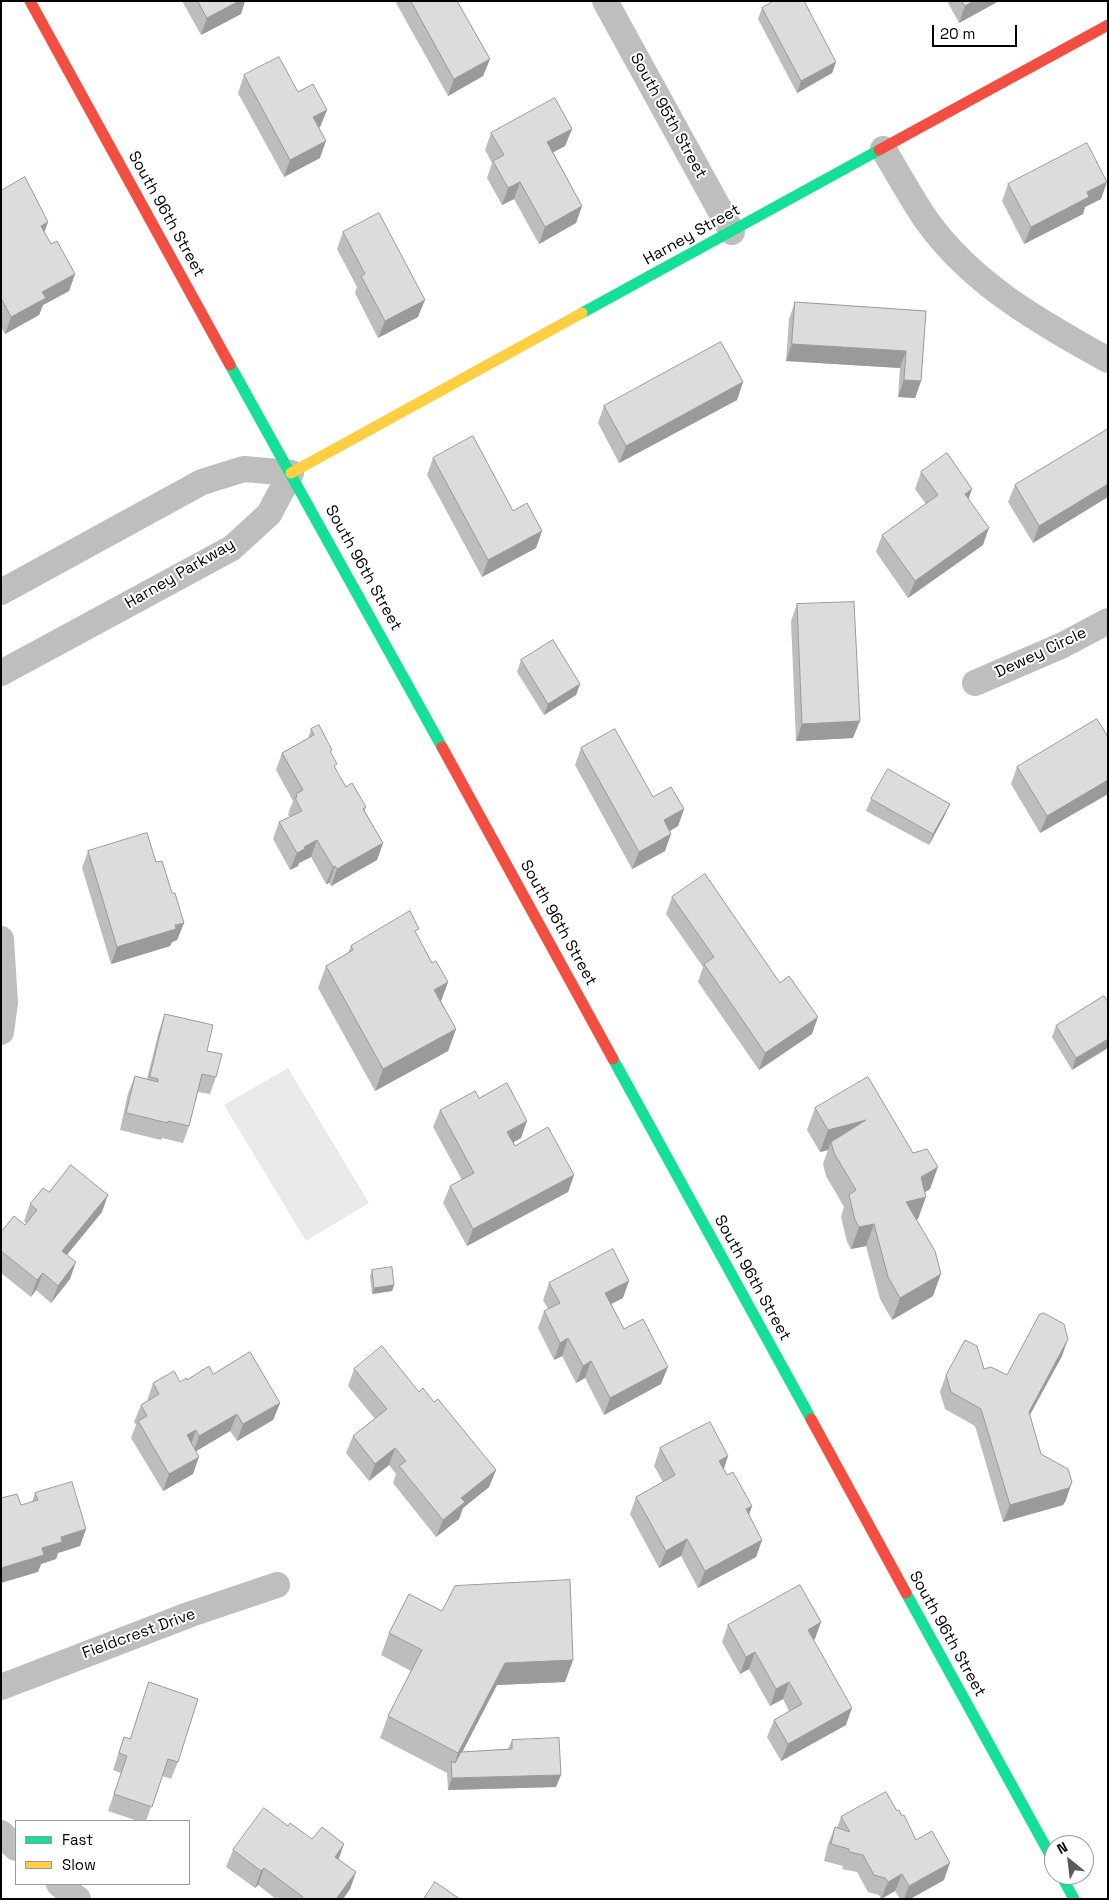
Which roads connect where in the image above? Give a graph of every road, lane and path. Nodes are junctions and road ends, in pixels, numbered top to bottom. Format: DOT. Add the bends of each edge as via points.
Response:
graph roads {
  1 [pos="30,1"];
  2 [pos="605,1"];
  3 [pos="1108,25"];
  4 [pos="883,149"];
  5 [pos="732,232"];
  6 [pos="1108,360"];
  7 [pos="291,473"];
  8 [pos="1,592"];
  9 [pos="1108,621"];
  10 [pos="1,673"];
  11 [pos="974,683"];
  12 [pos="1,939"];
  13 [pos="1,1032"];
  14 [pos="277,1585"];
  15 [pos="1,1686"];
  16 [pos="1,1833"];
  17 [pos="1044,1844"];
  18 [pos="15,1847"];
  19 [pos="60,1885"];
  20 [pos="1066,1885"];
  21 [pos="78,1899"];
  22 [pos="1074,1899"];
  1 -- 7 [label="street, South 96th Street"];
  2 -- 5 [label="street, South 95th Street"];
  3 -- 4 [label="street, Harney Street"];
  4 -- 5 [label="street, Harney Street"];
  4 -- 6 [label="street" via="927,221 974,272 1016,307"];
  5 -- 7 [label="street, Harney Street"];
  7 -- 8 [label="street" via="244,469 202,482"];
  7 -- 10 [label="street, Harney Parkway" via="269,514 232,548"];
  7 -- 17 [label="street, South 96th Street"];
  9 -- 11 [label="street, Dewey Circle" via="1063,645"];
  12 -- 13 [label="street" via="5,1003"];
  14 -- 15 [label="street, Fieldcrest Drive"];
  16 -- 18 [label="street"];
  19 -- 21 [label="street"];
  20 -- 22 [label="street"];
}
